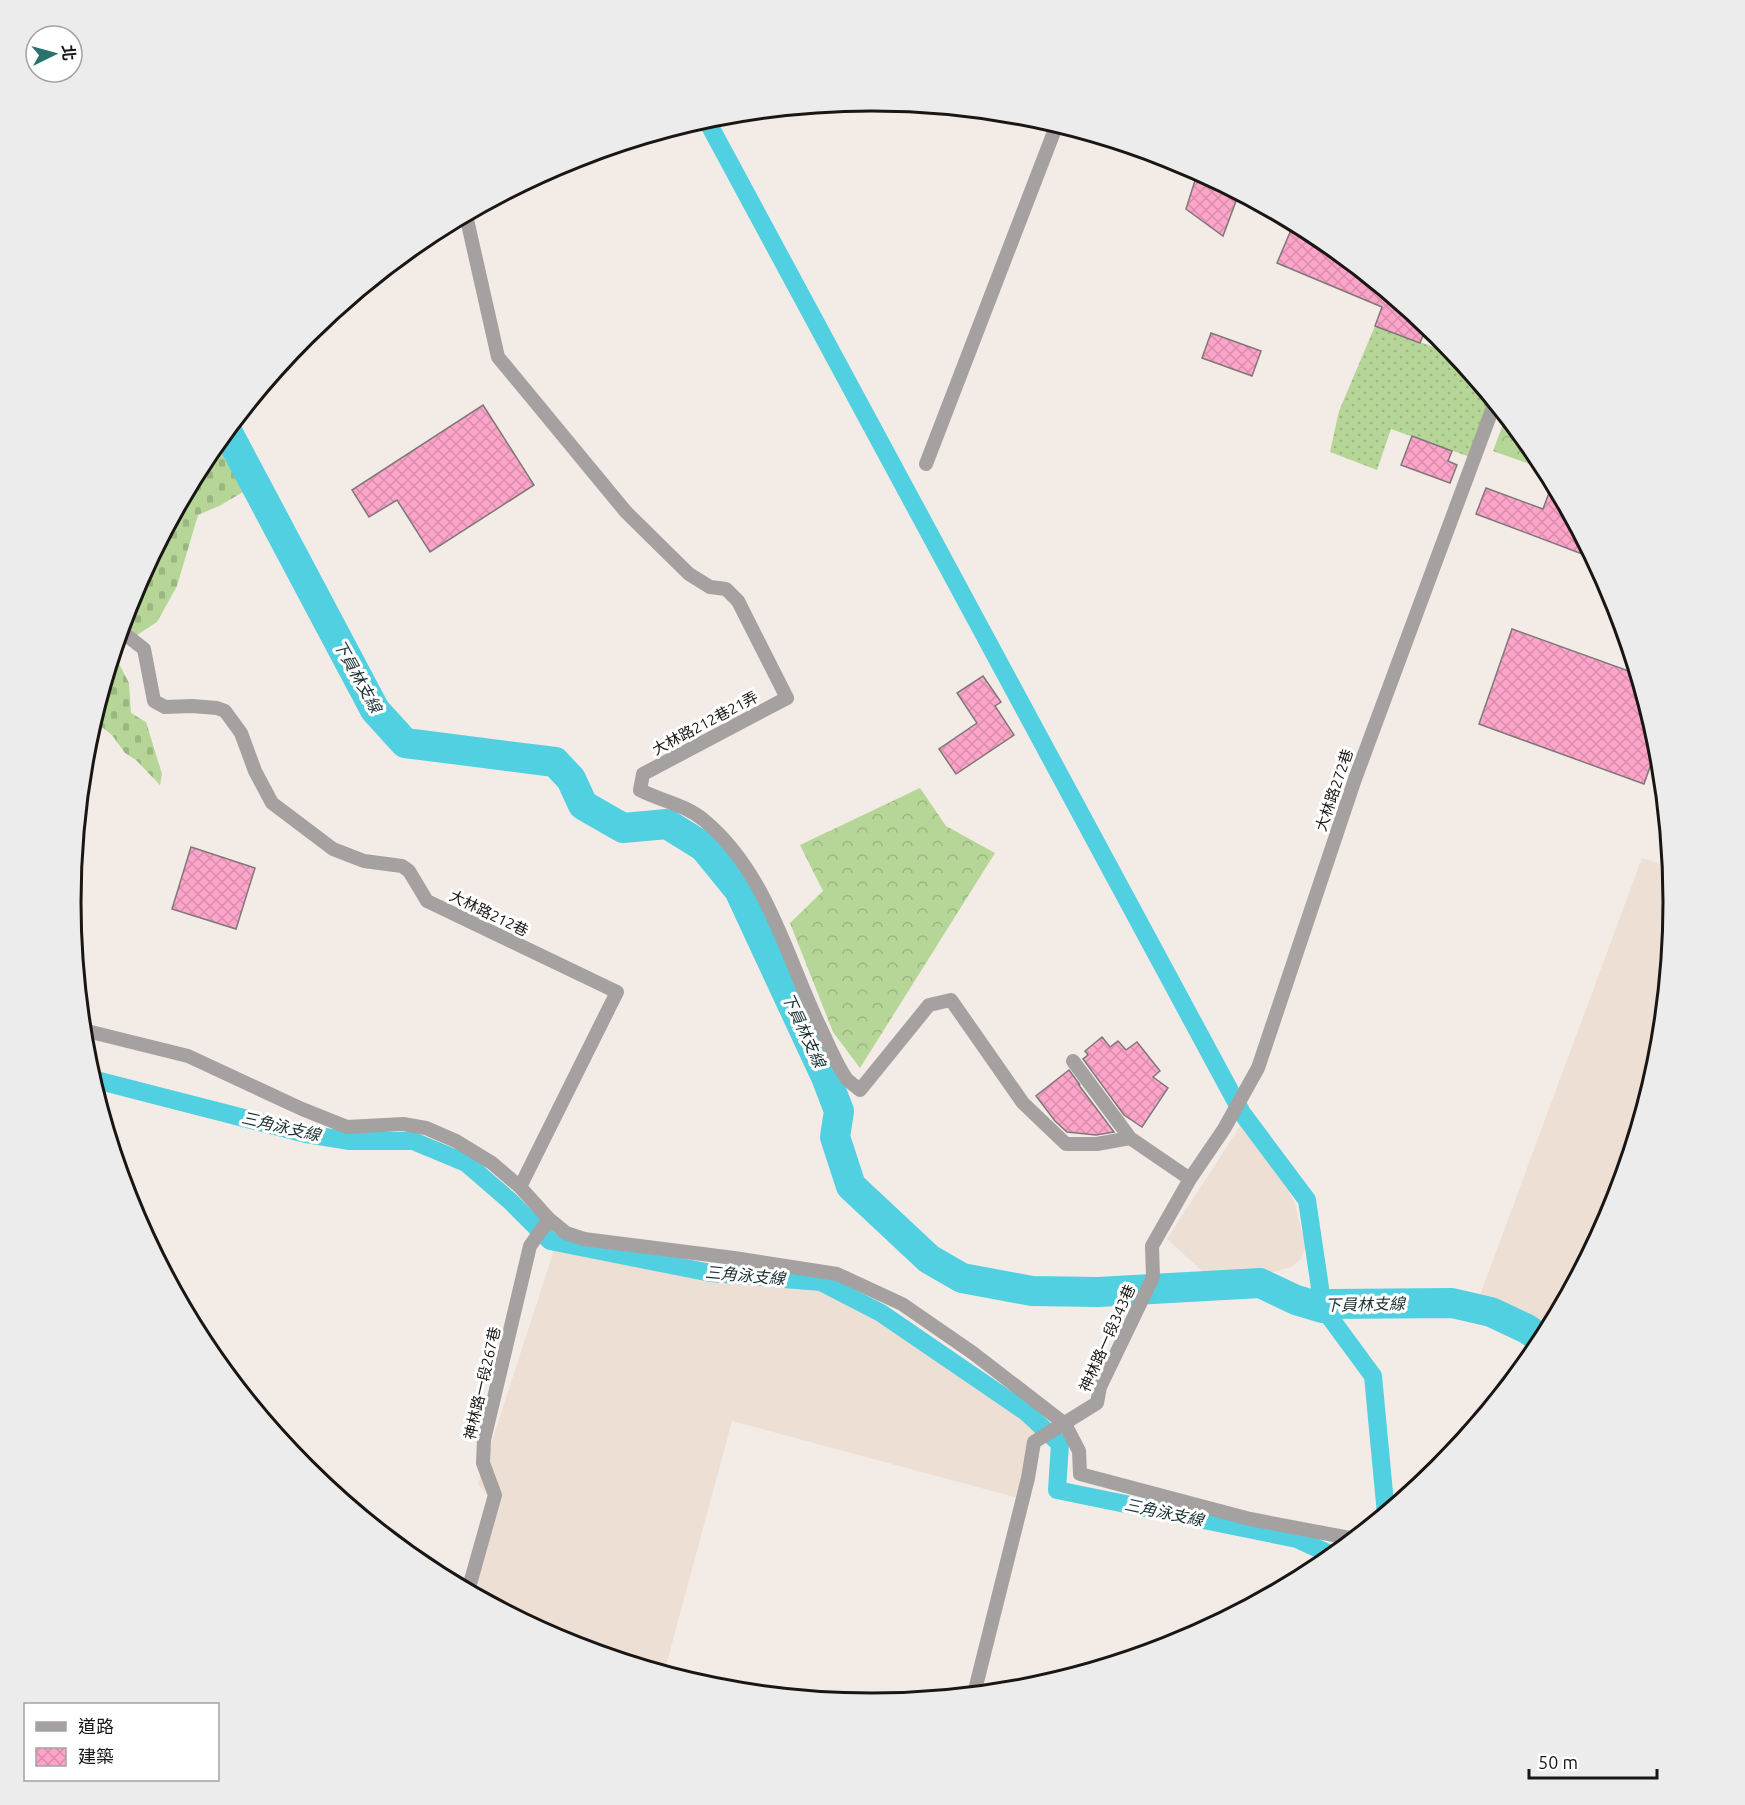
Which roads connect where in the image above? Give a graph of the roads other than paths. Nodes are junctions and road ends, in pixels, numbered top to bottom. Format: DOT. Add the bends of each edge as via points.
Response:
graph roads {
  1 [pos="1054,132"];
  2 [pos="468,223"];
  3 [pos="1492,411"];
  4 [pos="926,465"];
  5 [pos="128,636"];
  6 [pos="92,1032"];
  7 [pos="1073,1061"];
  8 [pos="1130,1138"];
  9 [pos="1190,1179"];
  10 [pos="520,1187"];
  11 [pos="549,1219"];
  12 [pos="1065,1424"];
  13 [pos="1345,1537"];
  14 [pos="470,1584"];
  15 [pos="976,1687"];
  1 -- 4 [label="street"];
  2 -- 8 [label="street, 大林路212巷21弄" via="498,357 626,512 689,574 710,586 726,589 738,601 787,698 643,774 640,790 680,805 704,820 736,852 768,905 801,987 846,1078 860,1090 929,1005 951,1000 1023,1103 1066,1144"];
  3 -- 9 [label="street, 大林路272巷" via="1355,779 1258,1068"];
  5 -- 10 [label="street, 大林路212巷" via="144,649 154,701 165,706 225,711 241,733 272,803 333,849 364,861 402,866 410,871 427,901 617,993"];
  6 -- 10 [label="street" via="188,1056 347,1127 403,1124 426,1128 492,1163"];
  7 -- 8 [label="street"];
  8 -- 9 [label="street"];
  9 -- 12 [label="street, 神林路一段343巷" via="1152,1246 1152,1277 1100,1387 1097,1403"];
  10 -- 11 [label="street"];
  11 -- 12 [label="street" via="566,1233 584,1239 837,1274 902,1304 974,1353"];
  11 -- 14 [label="street, 神林路一段267巷" via="530,1246 484,1440 483,1463 495,1495"];
  12 -- 13 [label="street" via="1078,1451 1080,1473 1250,1519"];
  12 -- 15 [label="street, 神林路一段343巷" via="1034,1442"];
}
